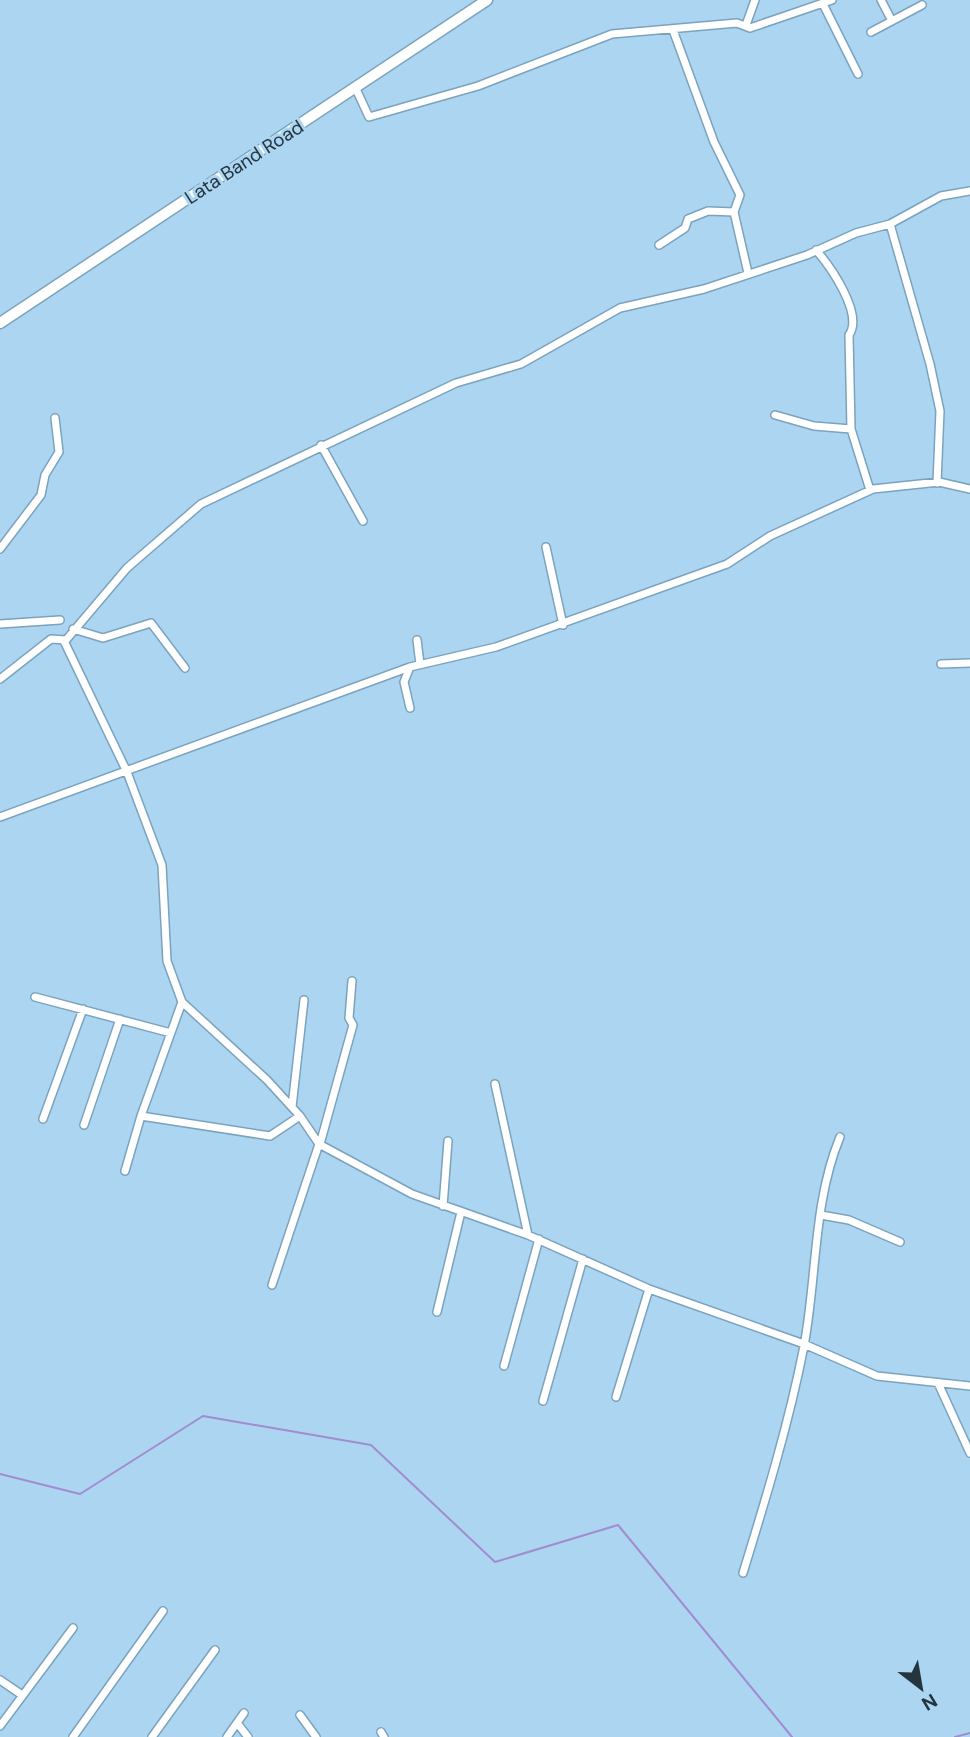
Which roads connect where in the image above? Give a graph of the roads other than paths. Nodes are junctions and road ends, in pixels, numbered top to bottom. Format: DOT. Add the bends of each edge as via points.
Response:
graph roads {
  1 [pos="487,0"];
  2 [pos="755,0"];
  3 [pos="832,0"];
  4 [pos="881,0"];
  5 [pos="823,4"];
  6 [pos="922,5"];
  7 [pos="892,21"];
  8 [pos="747,25"];
  9 [pos="673,30"];
  10 [pos="871,32"];
  11 [pos="858,74"];
  12 [pos="356,89"];
  13 [pos="970,191"];
  14 [pos="734,212"];
  15 [pos="890,223"];
  16 [pos="659,245"];
  17 [pos="816,250"];
  18 [pos="748,273"];
  19 [pos="0,323"];
  20 [pos="775,415"];
  21 [pos="55,418"];
  22 [pos="851,429"];
  23 [pos="321,445"];
  24 [pos="937,483"];
  25 [pos="970,489"];
  26 [pos="870,490"];
  27 [pos="363,521"];
  28 [pos="546,547"];
  29 [pos="0,549"];
  30 [pos="60,620"];
  31 [pos="0,624"];
  32 [pos="563,625"];
  33 [pos="73,629"];
  34 [pos="417,639"];
  35 [pos="64,641"];
  36 [pos="970,663"];
  37 [pos="420,664"];
  38 [pos="941,664"];
  39 [pos="410,667"];
  40 [pos="185,668"];
  41 [pos="0,679"];
  42 [pos="410,708"];
  43 [pos="127,772"];
  44 [pos="0,817"];
  45 [pos="352,981"];
  46 [pos="35,997"];
  47 [pos="304,1000"];
  48 [pos="182,1002"];
  49 [pos="83,1009"];
  50 [pos="120,1019"];
  51 [pos="171,1033"];
  52 [pos="495,1083"];
  53 [pos="292,1107"];
  54 [pos="141,1116"];
  55 [pos="300,1116"];
  56 [pos="43,1119"];
  57 [pos="84,1125"];
  58 [pos="840,1137"];
  59 [pos="448,1141"];
  60 [pos="319,1144"];
  61 [pos="125,1171"];
  62 [pos="443,1206"];
  63 [pos="461,1212"];
  64 [pos="821,1215"];
  65 [pos="528,1235"];
  66 [pos="539,1239"];
  67 [pos="900,1242"];
  68 [pos="583,1259"];
  69 [pos="272,1285"];
  70 [pos="649,1289"];
  71 [pos="437,1312"];
  72 [pos="804,1344"];
  73 [pos="503,1366"];
  74 [pos="938,1383"];
  75 [pos="970,1385"];
  76 [pos="616,1397"];
  77 [pos="543,1401"];
  78 [pos="970,1453"];
  79 [pos="744,1573"];
  80 [pos="163,1611"];
  81 [pos="73,1628"];
  82 [pos="215,1650"];
  83 [pos="0,1680"];
  84 [pos="22,1695"];
  85 [pos="244,1713"];
  86 [pos="300,1715"];
  87 [pos="237,1723"];
  88 [pos="0,1726"];
  89 [pos="73,1737"];
  90 [pos="152,1737"];
  91 [pos="227,1737"];
  92 [pos="248,1737"];
  93 [pos="316,1737"];
  1 -- 12 [label="main road, Lata Band Road"];
  2 -- 8 [label="street"];
  3 -- 5 [label="street"];
  4 -- 7 [label="street"];
  5 -- 8 [label="street" via="750,28"];
  5 -- 11 [label="street"];
  6 -- 7 [label="street"];
  7 -- 10 [label="street"];
  8 -- 9 [label="street"];
  9 -- 12 [label="street" via="612,34 478,86 369,117"];
  9 -- 14 [label="street" via="714,142 740,195"];
  12 -- 19 [label="main road, Lata Band Road"];
  13 -- 15 [label="street" via="941,196"];
  14 -- 16 [label="street" via="708,211 688,219 685,228"];
  14 -- 18 [label="street"];
  15 -- 17 [label="street"];
  15 -- 24 [label="street" via="940,411"];
  17 -- 18 [label="street"];
  17 -- 22 [label="street" via="836,276 852,314"];
  18 -- 23 [label="street" via="704,289 620,308 521,364 456,383"];
  20 -- 22 [label="street" via="814,426"];
  21 -- 29 [label="street" via="59,452 45,475 41,495"];
  22 -- 26 [label="street"];
  23 -- 27 [label="street"];
  23 -- 33 [label="street" via="201,504 127,568"];
  24 -- 25 [label="street"];
  24 -- 26 [label="street"];
  26 -- 32 [label="street" via="770,536 727,564"];
  28 -- 32 [label="street"];
  30 -- 31 [label="street"];
  32 -- 37 [label="street"];
  33 -- 35 [label="street"];
  33 -- 40 [label="street" via="103,638 151,623"];
  34 -- 37 [label="street"];
  35 -- 41 [label="street" via="51,639"];
  35 -- 43 [label="street"];
  36 -- 38 [label="street"];
  37 -- 39 [label="street"];
  39 -- 42 [label="street" via="404,682"];
  39 -- 43 [label="street"];
  43 -- 44 [label="street"];
  43 -- 48 [label="street" via="162,865 167,961"];
  45 -- 60 [label="street" via="349,1018 353,1025"];
  46 -- 49 [label="street"];
  47 -- 53 [label="street"];
  48 -- 51 [label="street"];
  48 -- 53 [label="street"];
  49 -- 50 [label="street"];
  49 -- 56 [label="street"];
  50 -- 51 [label="street"];
  50 -- 57 [label="street"];
  51 -- 54 [label="street"];
  52 -- 65 [label="street"];
  53 -- 55 [label="street"];
  54 -- 55 [label="street" via="270,1136"];
  54 -- 61 [label="street"];
  55 -- 60 [label="street"];
  58 -- 64 [label="street" via="827,1169"];
  59 -- 62 [label="street"];
  60 -- 62 [label="street"];
  60 -- 69 [label="street"];
  62 -- 63 [label="street"];
  63 -- 65 [label="street"];
  63 -- 71 [label="street"];
  64 -- 67 [label="street" via="849,1220"];
  64 -- 72 [label="street"];
  65 -- 66 [label="street"];
  66 -- 68 [label="street"];
  66 -- 73 [label="street"];
  68 -- 70 [label="street"];
  68 -- 77 [label="street"];
  70 -- 72 [label="street"];
  70 -- 76 [label="street"];
  72 -- 74 [label="street" via="877,1376"];
  72 -- 79 [label="street" via="785,1435"];
  74 -- 75 [label="street"];
  74 -- 78 [label="street"];
  80 -- 89 [label="street"];
  81 -- 84 [label="street"];
  82 -- 90 [label="street"];
  83 -- 84 [label="street"];
  84 -- 88 [label="street"];
  85 -- 87 [label="street"];
  86 -- 93 [label="street"];
  87 -- 91 [label="street"];
  87 -- 92 [label="street"];
}
